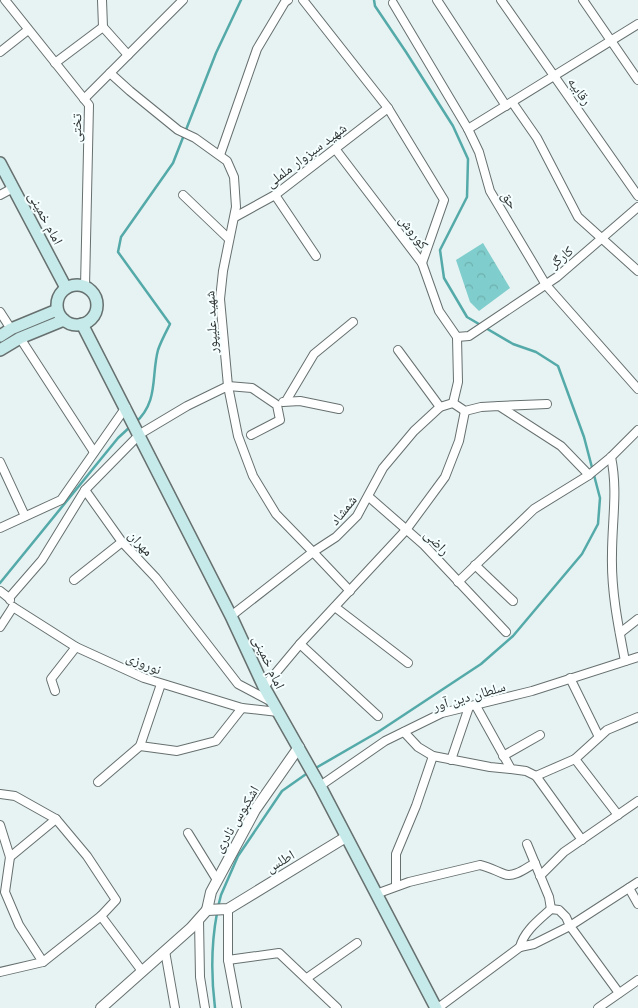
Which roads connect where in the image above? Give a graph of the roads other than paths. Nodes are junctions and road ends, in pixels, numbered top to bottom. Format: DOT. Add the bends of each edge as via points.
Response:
graph roads {
  1 [pos="5,0"];
  2 [pos="102,0"];
  3 [pos="183,0"];
  4 [pos="288,0"];
  5 [pos="303,0"];
  6 [pos="437,0"];
  7 [pos="501,0"];
  8 [pos="583,0"];
  9 [pos="393,3"];
  10 [pos="638,24"];
  11 [pos="103,27"];
  12 [pos="28,30"];
  13 [pos="612,42"];
  14 [pos="0,52"];
  15 [pos="128,55"];
  16 [pos="56,63"];
  17 [pos="110,73"];
  18 [pos="554,77"];
  19 [pos="638,80"];
  20 [pos="84,100"];
  21 [pos="509,104"];
  22 [pos="388,108"];
  23 [pos="468,129"];
  24 [pos="336,150"];
  25 [pos="220,155"];
  26 [pos="0,163"];
  27 [pos="13,188"];
  28 [pos="0,195"];
  29 [pos="183,195"];
  30 [pos="275,195"];
  31 [pos="638,196"];
  32 [pos="638,207"];
  33 [pos="235,217"];
  34 [pos="602,238"];
  35 [pos="229,239"];
  36 [pos="316,256"];
  37 [pos="422,263"];
  38 [pos="638,271"];
  39 [pos="546,285"];
  40 [pos="85,287"];
  41 [pos="66,288"];
  42 [pos="57,310"];
  43 [pos="0,312"];
  44 [pos="64,320"];
  45 [pos="352,322"];
  46 [pos="82,324"];
  47 [pos="10,329"];
  48 [pos="0,336"];
  49 [pos="20,338"];
  50 [pos="456,338"];
  51 [pos="0,350"];
  52 [pos="398,350"];
  53 [pos="228,386"];
  54 [pos="638,389"];
  55 [pos="286,401"];
  56 [pos="453,402"];
  57 [pos="547,404"];
  58 [pos="277,405"];
  59 [pos="499,406"];
  60 [pos="126,407"];
  61 [pos="440,407"];
  62 [pos="339,409"];
  63 [pos="464,411"];
  64 [pos="638,430"];
  65 [pos="138,432"];
  66 [pos="251,434"];
  67 [pos="94,452"];
  68 [pos="611,457"];
  69 [pos="0,462"];
  70 [pos="589,475"];
  71 [pos="85,490"];
  72 [pos="369,497"];
  73 [pos="26,516"];
  74 [pos="0,528"];
  75 [pos="406,530"];
  76 [pos="122,542"];
  77 [pos="313,552"];
  78 [pos="475,565"];
  79 [pos="74,580"];
  80 [pos="458,582"];
  81 [pos="350,591"];
  82 [pos="0,592"];
  83 [pos="9,598"];
  84 [pos="513,601"];
  85 [pos="12,607"];
  86 [pos="335,607"];
  87 [pos="231,616"];
  88 [pos="638,619"];
  89 [pos="0,627"];
  90 [pos="506,632"];
  91 [pos="620,633"];
  92 [pos="300,644"];
  93 [pos="76,647"];
  94 [pos="638,657"];
  95 [pos="625,661"];
  96 [pos="408,663"];
  97 [pos="570,678"];
  98 [pos="161,684"];
  99 [pos="264,687"];
  100 [pos="55,690"];
  101 [pos="473,706"];
  102 [pos="275,707"];
  103 [pos="242,708"];
  104 [pos="378,716"];
  105 [pos="638,716"];
  106 [pos="404,732"];
  107 [pos="540,735"];
  108 [pos="599,737"];
  109 [pos="140,746"];
  110 [pos="299,747"];
  111 [pos="433,756"];
  112 [pos="504,756"];
  113 [pos="574,759"];
  114 [pos="451,760"];
  115 [pos="511,769"];
  116 [pos="536,776"];
  117 [pos="317,781"];
  118 [pos="98,782"];
  119 [pos="1,792"];
  120 [pos="638,801"];
  121 [pos="618,815"];
  122 [pos="56,819"];
  123 [pos="0,825"];
  124 [pos="188,833"];
  125 [pos="346,837"];
  126 [pos="582,840"];
  127 [pos="527,844"];
  128 [pos="10,857"];
  129 [pos="535,863"];
  130 [pos="540,876"];
  131 [pos="217,880"];
  132 [pos="638,882"];
  133 [pos="396,886"];
  134 [pos="629,888"];
  135 [pos="376,894"];
  136 [pos="638,904"];
  137 [pos="228,909"];
  138 [pos="551,909"];
  139 [pos="207,910"];
  140 [pos="102,916"];
  141 [pos="199,920"];
  142 [pos="570,926"];
  143 [pos="357,944"];
  144 [pos="520,947"];
  145 [pos="164,952"];
  146 [pos="228,960"];
  147 [pos="43,962"];
  148 [pos="142,971"];
  149 [pos="0,972"];
  150 [pos="307,978"];
  151 [pos="638,980"];
  152 [pos="619,993"];
  153 [pos="101,1008"];
  154 [pos="175,1008"];
  155 [pos="205,1008"];
  156 [pos="237,1008"];
  157 [pos="337,1008"];
  158 [pos="437,1008"];
  159 [pos="598,1008"];
  1 -- 12 [label="street, تختی"];
  2 -- 11 [label="street"];
  3 -- 15 [label="street"];
  4 -- 25 [label="street" via="257,49"];
  5 -- 22 [label="street"];
  6 -- 21 [label="street"];
  7 -- 18 [label="street, رقابیه"];
  8 -- 13 [label="street"];
  9 -- 23 [label="street, حق"];
  10 -- 13 [label="street"];
  11 -- 15 [label="street"];
  11 -- 16 [label="street"];
  12 -- 14 [label="street"];
  12 -- 16 [label="street, تختی"];
  13 -- 18 [label="street"];
  13 -- 19 [label="street"];
  15 -- 17 [label="street"];
  16 -- 20 [label="street, تختی"];
  17 -- 20 [label="street"];
  17 -- 25 [label="street, شهید علیپور" via="178,130"];
  18 -- 21 [label="street"];
  18 -- 31 [label="street, رقابیه"];
  20 -- 40 [label="street, تختی" via="89,106"];
  21 -- 23 [label="street"];
  21 -- 34 [label="street" via="537,138 578,217"];
  22 -- 24 [label="street, شهید سبزوار ململی"];
  22 -- 37 [label="street" via="444,200"];
  23 -- 39 [label="street, حق" via="479,152 490,191"];
  24 -- 30 [label="street, شهید سبزوار ململی"];
  24 -- 37 [label="street, کوروش"];
  25 -- 33 [label="street, شهید علیپور" via="227,160 234,177"];
  26 -- 27 [label="main road, امام خمینی"];
  27 -- 28 [label="street"];
  27 -- 41 [label="main road, امام خمینی"];
  29 -- 35 [label="street"];
  30 -- 33 [label="street, شهید سبزوار ململی"];
  30 -- 36 [label="street"];
  32 -- 34 [label="street, کارگر"];
  33 -- 35 [label="street, شهید علیپور"];
  34 -- 38 [label="street"];
  34 -- 39 [label="street, کارگر"];
  35 -- 53 [label="street, شهید علیپور" via="220,299"];
  37 -- 50 [label="street, کوروش" via="439,311"];
  39 -- 50 [label="street, کارگر" via="469,336"];
  39 -- 54 [label="street, حق"];
  40 -- 41 [label="main road"];
  40 -- 46 [label="main road" via="95,296 97,303 93,316"];
  41 -- 42 [label="main road" via="58,297"];
  42 -- 44 [label="main road"];
  42 -- 47 [label="main road"];
  43 -- 47 [label="street"];
  44 -- 46 [label="main road"];
  44 -- 49 [label="main road"];
  45 -- 55 [label="street" via="314,354"];
  46 -- 60 [label="main road, امام خمینی"];
  47 -- 48 [label="main road"];
  49 -- 51 [label="main road"];
  49 -- 67 [label="street"];
  50 -- 56 [label="street" via="458,382"];
  52 -- 61 [label="street"];
  53 -- 58 [label="street" via="252,388"];
  53 -- 65 [label="street"];
  53 -- 77 [label="street, شهید علیپور" via="238,436 253,476 276,514"];
  55 -- 58 [label="street"];
  55 -- 62 [label="street"];
  56 -- 61 [label="street, شمشاد"];
  56 -- 63 [label="street"];
  57 -- 59 [label="street"];
  58 -- 66 [label="street" via="280,420"];
  59 -- 63 [label="street"];
  59 -- 70 [label="street" via="561,446"];
  60 -- 65 [label="main road, امام خمینی"];
  60 -- 67 [label="street"];
  61 -- 72 [label="street, شمشاد" via="414,431 383,468"];
  63 -- 75 [label="street" via="458,442 445,477"];
  64 -- 68 [label="street"];
  65 -- 71 [label="street"];
  65 -- 87 [label="main road, امام خمینی"];
  67 -- 73 [label="street" via="61,500"];
  68 -- 70 [label="street"];
  68 -- 91 [label="street" via="615,474 614,600"];
  69 -- 73 [label="street"];
  70 -- 78 [label="street" via="534,509"];
  71 -- 76 [label="street, مهران"];
  71 -- 83 [label="street" via="42,560"];
  72 -- 75 [label="street"];
  72 -- 77 [label="street, شمشاد" via="357,516 336,537"];
  73 -- 74 [label="street"];
  75 -- 80 [label="street, راضی"];
  75 -- 81 [label="street, راضی"];
  76 -- 79 [label="street"];
  76 -- 102 [label="street, مهران" via="156,578 238,684"];
  77 -- 81 [label="street, شهید علیپور"];
  77 -- 87 [label="street, شمشاد"];
  78 -- 80 [label="street"];
  78 -- 84 [label="street"];
  80 -- 90 [label="street, راضی"];
  81 -- 86 [label="street, راضی"];
  82 -- 83 [label="street"];
  83 -- 85 [label="street"];
  85 -- 89 [label="street"];
  85 -- 93 [label="street, نوروزی"];
  86 -- 92 [label="street, راضی"];
  86 -- 96 [label="street"];
  87 -- 99 [label="main road, امام خمینی"];
  88 -- 91 [label="street"];
  91 -- 95 [label="street"];
  92 -- 99 [label="street, راضی"];
  92 -- 104 [label="street"];
  93 -- 98 [label="street, نوروزی"];
  93 -- 100 [label="street" via="51,679"];
  94 -- 95 [label="street, سلطان دین آور"];
  95 -- 97 [label="street, سلطان دین آور"];
  97 -- 101 [label="street, سلطان دین آور"];
  97 -- 108 [label="street"];
  98 -- 103 [label="street, نوروزی"];
  98 -- 109 [label="street"];
  99 -- 102 [label="main road, امام خمینی"];
  101 -- 106 [label="street, سلطان دین آور" via="442,714"];
  101 -- 112 [label="street"];
  101 -- 114 [label="street"];
  102 -- 103 [label="street, نوروزی"];
  102 -- 110 [label="main road, امام خمینی"];
  103 -- 109 [label="street" via="216,740 177,751"];
  105 -- 108 [label="street"];
  106 -- 111 [label="street" via="418,747"];
  106 -- 117 [label="street, سلطان دین آور"];
  107 -- 112 [label="street"];
  108 -- 113 [label="street"];
  109 -- 118 [label="street"];
  110 -- 117 [label="main road, امام خمینی"];
  110 -- 131 [label="street, اشکبوس نادری" via="255,810"];
  111 -- 114 [label="street"];
  111 -- 133 [label="street" via="396,854"];
  112 -- 115 [label="street"];
  113 -- 116 [label="street"];
  113 -- 121 [label="street"];
  114 -- 115 [label="street"];
  115 -- 116 [label="street"];
  116 -- 126 [label="street"];
  117 -- 125 [label="main road, امام خمینی"];
  119 -- 122 [label="street" via="15,796"];
  120 -- 121 [label="street"];
  121 -- 126 [label="street"];
  122 -- 128 [label="street"];
  122 -- 140 [label="street" via="87,856 116,900"];
  123 -- 128 [label="street"];
  124 -- 131 [label="street"];
  125 -- 135 [label="main road, امام خمینی"];
  125 -- 137 [label="street, اطلس"];
  126 -- 130 [label="street" via="564,852"];
  127 -- 129 [label="street"];
  128 -- 147 [label="street" via="5,892 19,925"];
  129 -- 130 [label="street"];
  129 -- 133 [label="street" via="507,875 480,865"];
  130 -- 138 [label="street"];
  131 -- 139 [label="street, اشکبوس نادری"];
  132 -- 134 [label="street"];
  133 -- 135 [label="street"];
  134 -- 136 [label="street"];
  134 -- 142 [label="street"];
  135 -- 158 [label="main road, امام خمینی"];
  137 -- 139 [label="street"];
  137 -- 146 [label="street"];
  138 -- 142 [label="street" via="559,910"];
  138 -- 144 [label="street" via="522,939"];
  139 -- 141 [label="street"];
  140 -- 147 [label="street"];
  140 -- 148 [label="street"];
  141 -- 145 [label="street"];
  141 -- 155 [label="street" via="200,977"];
  142 -- 144 [label="street" via="534,944"];
  142 -- 152 [label="street"];
  143 -- 150 [label="street"];
  144 -- 158 [label="street"];
  145 -- 148 [label="street"];
  145 -- 154 [label="street"];
  146 -- 150 [label="street" via="279,953"];
  146 -- 156 [label="street"];
  147 -- 149 [label="street"];
  148 -- 153 [label="street"];
  150 -- 157 [label="street"];
  151 -- 152 [label="street"];
  152 -- 159 [label="street"];
}
